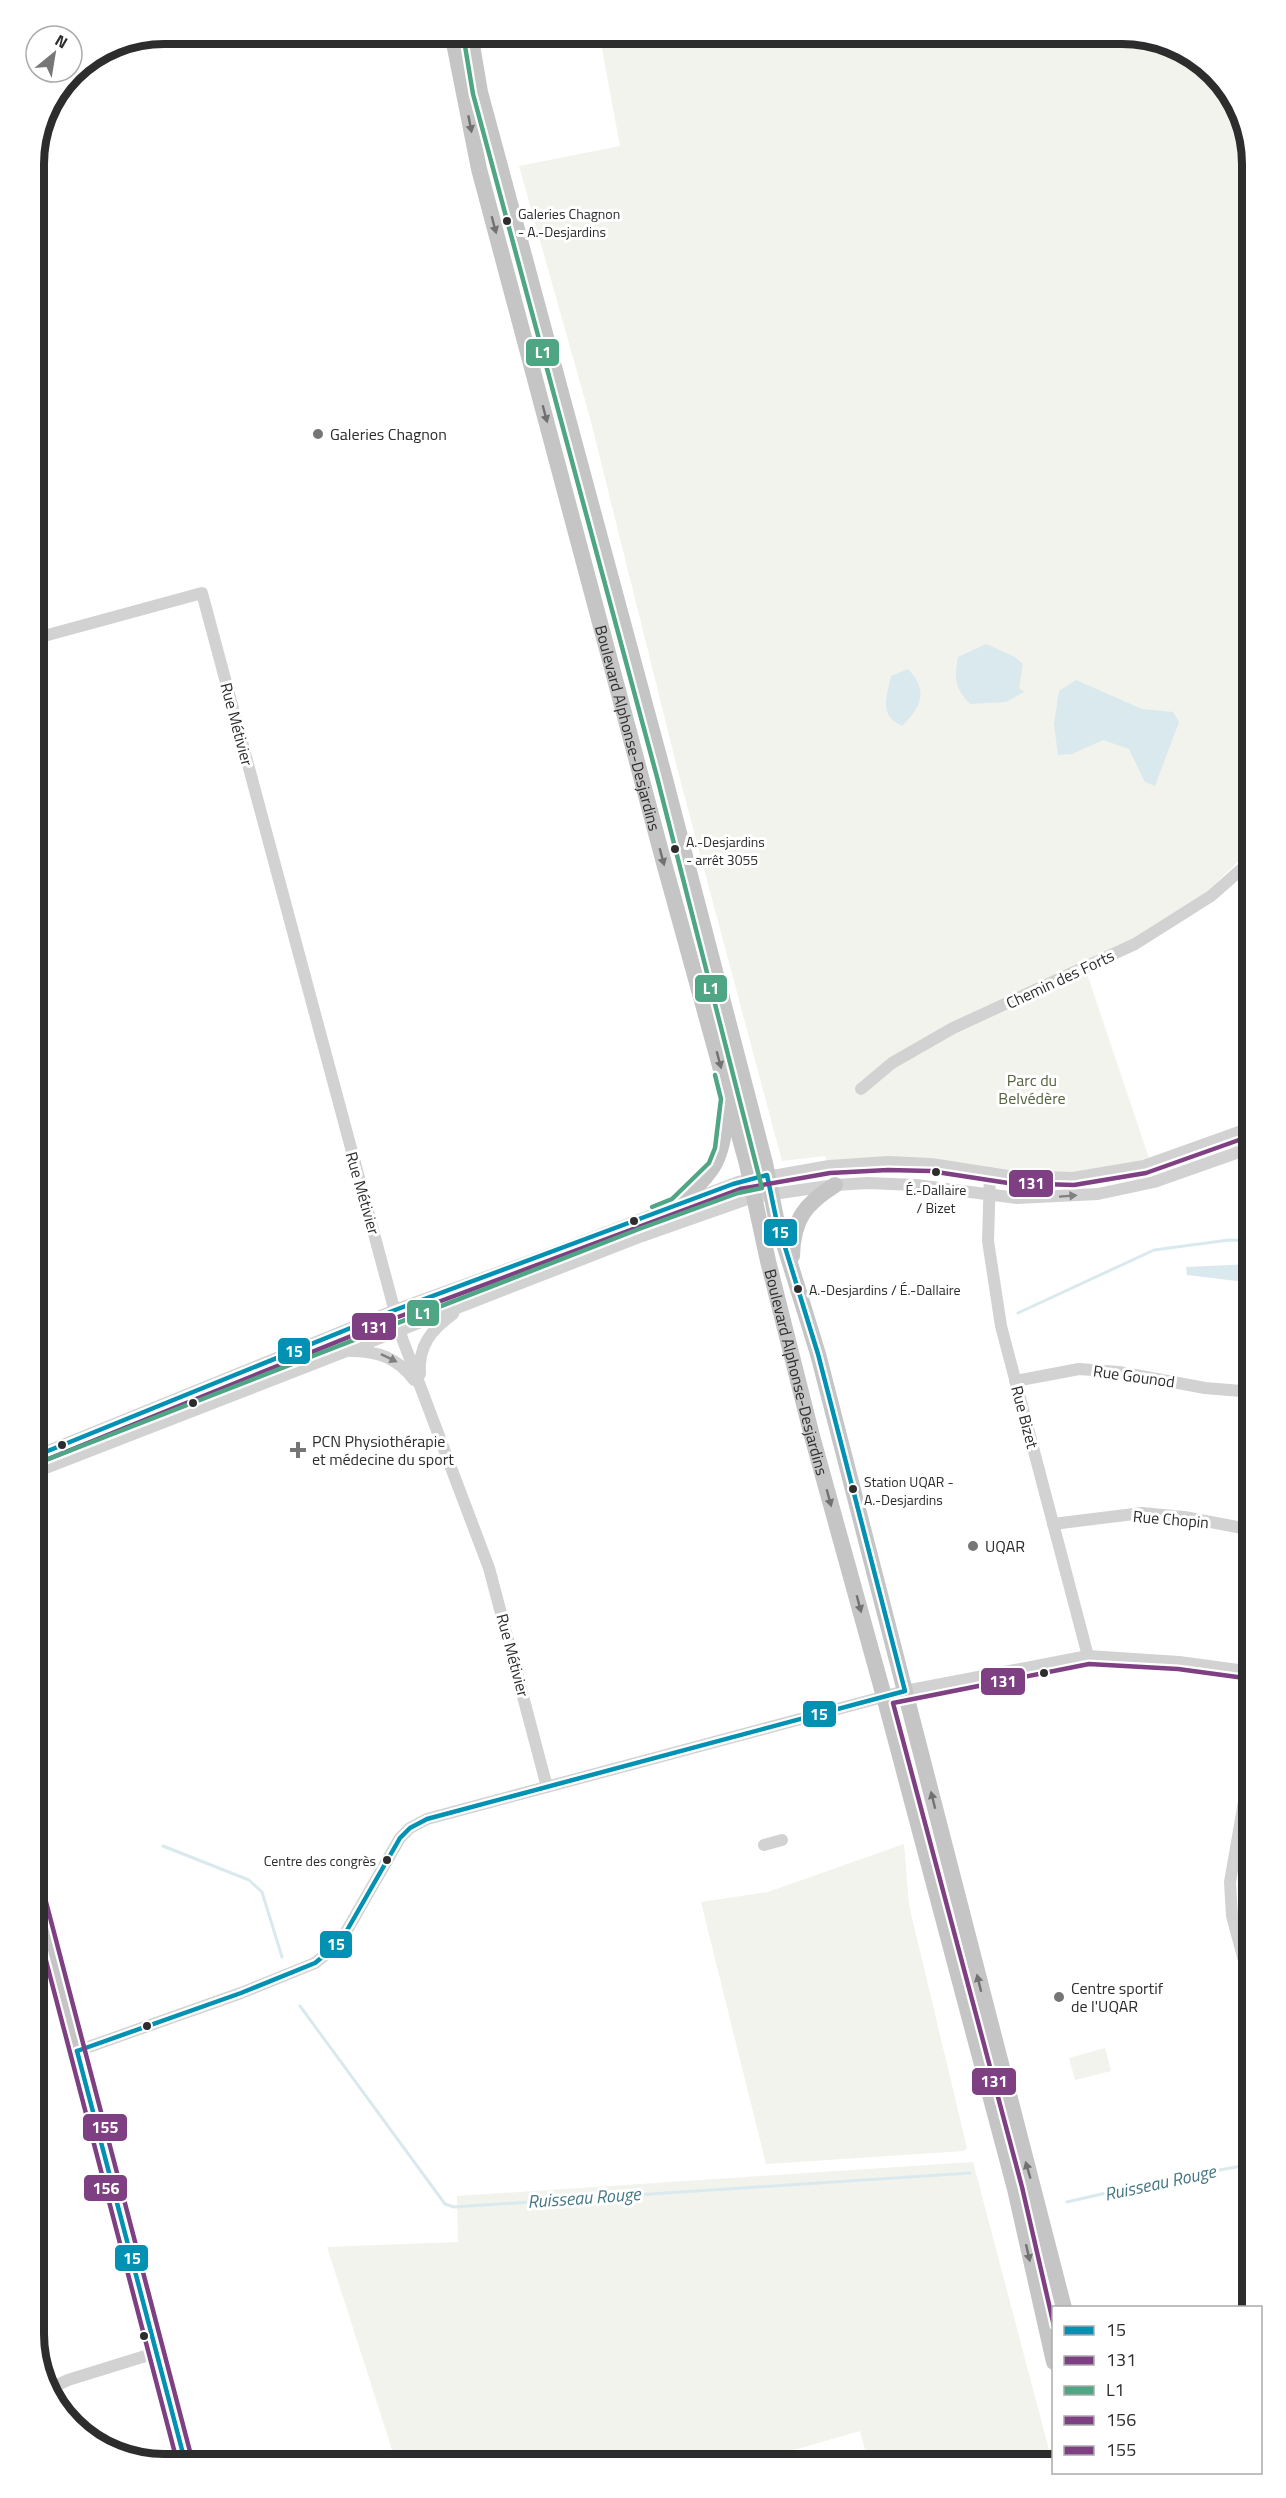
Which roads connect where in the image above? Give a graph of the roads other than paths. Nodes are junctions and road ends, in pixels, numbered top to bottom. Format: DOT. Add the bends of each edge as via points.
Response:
graph roads {
  1 [pos="454,44"];
  2 [pos="472,44"];
  3 [pos="44,636"];
  4 [pos="1243,868"];
  5 [pos="861,1089"];
  6 [pos="729,1099"];
  7 [pos="1243,1131"];
  8 [pos="1243,1151"];
  9 [pos="990,1173"];
  10 [pos="767,1175"];
  11 [pos="750,1179"];
  12 [pos="835,1185"];
  13 [pos="771,1194"];
  14 [pos="989,1194"];
  15 [pos="753,1197"];
  16 [pos="676,1205"];
  17 [pos="792,1269"];
  18 [pos="467,1304"];
  19 [pos="395,1310"];
  20 [pos="400,1330"];
  21 [pos="344,1351"];
  22 [pos="1015,1381"];
  23 [pos="422,1390"];
  24 [pos="1243,1391"];
  25 [pos="44,1453"];
  26 [pos="44,1469"];
  27 [pos="1053,1524"];
  28 [pos="1243,1528"];
  29 [pos="1088,1656"];
  30 [pos="1243,1671"];
  31 [pos="905,1691"];
  32 [pos="884,1696"];
  33 [pos="547,1786"];
  34 [pos="1243,1807"];
  35 [pos="782,1840"];
  36 [pos="764,1845"];
  37 [pos="44,1924"];
  38 [pos="1243,1957"];
  39 [pos="77,2051"];
  40 [pos="1064,2306"];
  41 [pos="155,2353"];
  42 [pos="1052,2357"];
  43 [pos="56,2386"];
  44 [pos="183,2454"];
  1 -- 6 [label="main road, Boulevard Alphonse-Desjardins, one-way" via="479,169"];
  2 -- 10 [label="main road, Boulevard Alphonse-Desjardins" via="480,92"];
  3 -- 19 [label="street, Rue Métivier" via="202,593"];
  4 -- 5 [label="street, Chemin des Forts" via="1211,896 1135,944 952,1028 892,1063"];
  6 -- 11 [label="main road, Boulevard Alphonse-Desjardins"];
  6 -- 16 [label="main road" via="722,1150 715,1167"];
  7 -- 9 [label="street" via="1126,1170 1052,1179"];
  14 -- 8 [label="street, one-way" via="1017,1198 1098,1194 1154,1182"];
  9 -- 10 [label="street" via="888,1162"];
  9 -- 14 [label="street, Rue Bizet"];
  10 -- 11 [label="street"];
  10 -- 13 [label="main road, Boulevard Alphonse-Desjardins"];
  11 -- 15 [label="main road, Boulevard Alphonse-Desjardins"];
  11 -- 16 [label="street"];
  12 -- 13 [label="street"];
  12 -- 14 [label="street" via="916,1185"];
  12 -- 17 [label="main road" via="809,1203 798,1222"];
  13 -- 15 [label="street"];
  13 -- 17 [label="main road, Boulevard Alphonse-Desjardins"];
  14 -- 22 [label="street, Rue Bizet" via="988,1241 994,1285"];
  15 -- 18 [label="street"];
  15 -- 32 [label="main road, Boulevard Alphonse-Desjardins, one-way" via="812,1436"];
  16 -- 19 [label="street"];
  17 -- 31 [label="main road, Boulevard Alphonse-Desjardins" via="818,1354"];
  18 -- 20 [label="street"];
  18 -- 23 [label="street" via="441,1322 425,1340 419,1359"];
  19 -- 20 [label="street, Rue Métivier"];
  19 -- 25 [label="street"];
  20 -- 21 [label="street"];
  20 -- 23 [label="street, Rue Métivier"];
  21 -- 23 [label="street, one-way" via="389,1357"];
  21 -- 26 [label="street"];
  22 -- 24 [label="street, Rue Gounod" via="1079,1369"];
  22 -- 27 [label="street, Rue Bizet"];
  23 -- 33 [label="street, Rue Métivier" via="489,1568"];
  27 -- 28 [label="street, Rue Chopin" via="1142,1513"];
  27 -- 29 [label="street, Rue Bizet"];
  29 -- 30 [label="street"];
  29 -- 31 [label="street"];
  31 -- 32 [label="street"];
  40 -- 31 [label="main road, Boulevard Alphonse-Desjardins, one-way"];
  32 -- 33 [label="street"];
  32 -- 42 [label="main road, Boulevard Alphonse-Desjardins, one-way" via="1015,2189"];
  33 -- 39 [label="street" via="428,1819 411,1828 389,1855 346,1932 315,1963"];
  34 -- 38 [label="street" via="1230,1882 1232,1916"];
  35 -- 36 [label="street"];
  37 -- 39 [label="main road"];
  39 -- 41 [label="main road"];
  41 -- 43 [label="street"];
  41 -- 44 [label="main road"];
}
